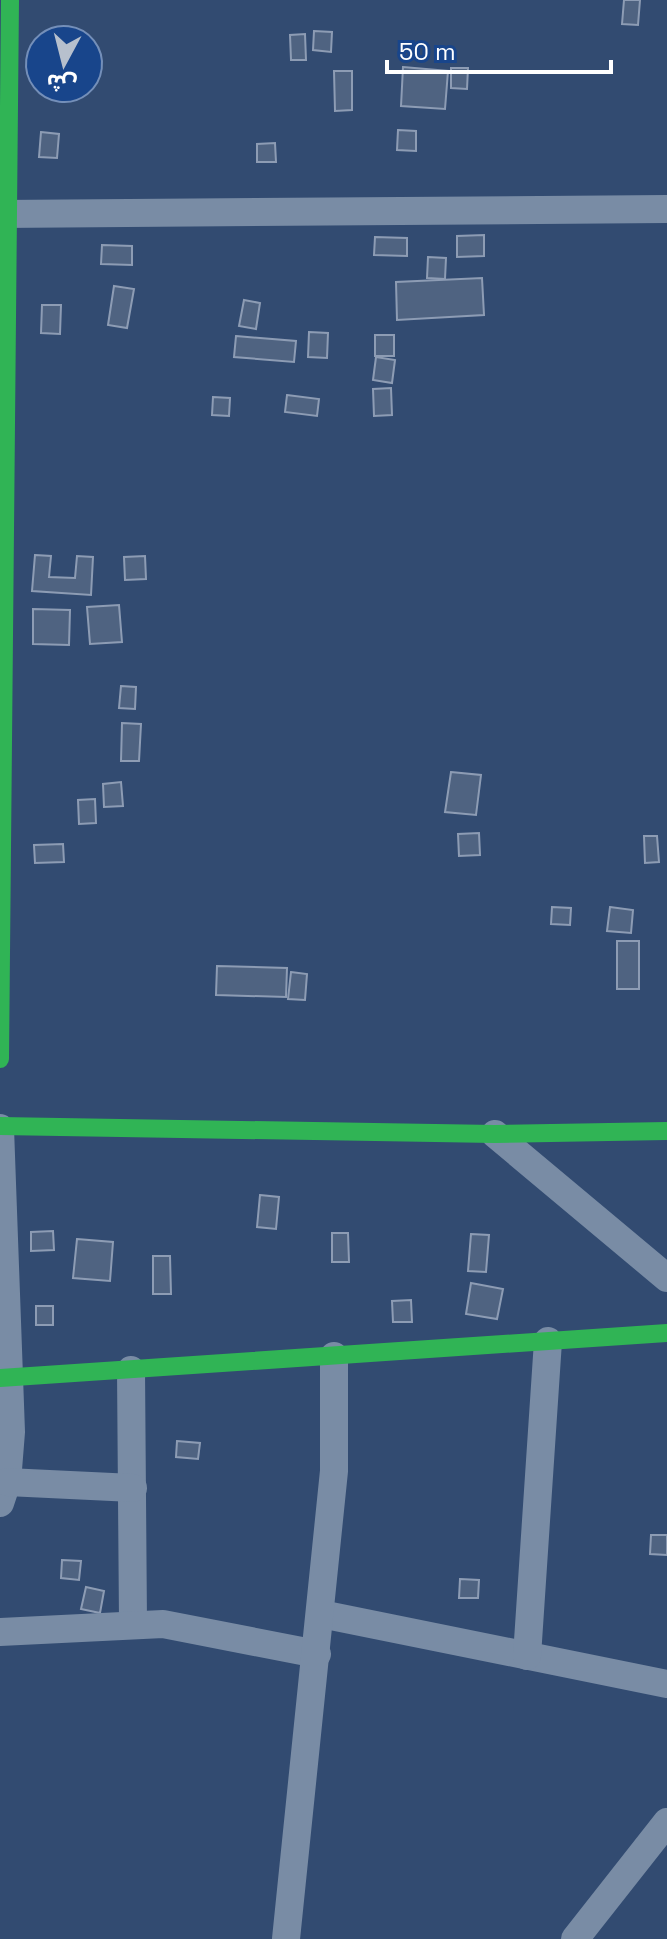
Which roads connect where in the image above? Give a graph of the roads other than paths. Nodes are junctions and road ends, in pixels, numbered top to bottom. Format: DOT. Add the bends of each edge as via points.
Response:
graph roads {
  1 [pos="10,0"];
  2 [pos="667,209"];
  3 [pos="4,214"];
  4 [pos="3,457"];
  5 [pos="2,696"];
  6 [pos="1,926"];
  7 [pos="0,1059"];
  8 [pos="0,1127"];
  9 [pos="667,1131"];
  10 [pos="495,1134"];
  11 [pos="667,1278"];
  12 [pos="667,1333"];
  13 [pos="548,1341"];
  14 [pos="334,1356"];
  15 [pos="131,1370"];
  16 [pos="5,1378"];
  17 [pos="133,1488"];
  18 [pos="3,1492"];
  19 [pos="321,1614"];
  20 [pos="133,1623"];
  21 [pos="0,1632"];
  22 [pos="317,1654"];
  23 [pos="527,1656"];
  24 [pos="667,1684"];
  25 [pos="667,1822"];
  26 [pos="286,1939"];
  27 [pos="575,1939"];
  1 -- 3 [label="street"];
  2 -- 3 [label="street"];
  3 -- 4 [label="street"];
  4 -- 5 [label="street"];
  5 -- 6 [label="street"];
  6 -- 7 [label="street"];
  8 -- 10 [label="street"];
  8 -- 16 [label="street"];
  9 -- 10 [label="street"];
  10 -- 11 [label="street"];
  12 -- 13 [label="street"];
  13 -- 14 [label="street"];
  13 -- 23 [label="street"];
  14 -- 15 [label="street"];
  14 -- 19 [label="street" via="334,1471"];
  15 -- 16 [label="street"];
  15 -- 17 [label="street"];
  16 -- 18 [label="street" via="11,1432"];
  17 -- 18 [label="street"];
  17 -- 20 [label="street"];
  19 -- 22 [label="street"];
  19 -- 23 [label="street"];
  20 -- 21 [label="street"];
  20 -- 22 [label="street"];
  22 -- 26 [label="street"];
  23 -- 24 [label="street"];
  25 -- 27 [label="street"];
}
